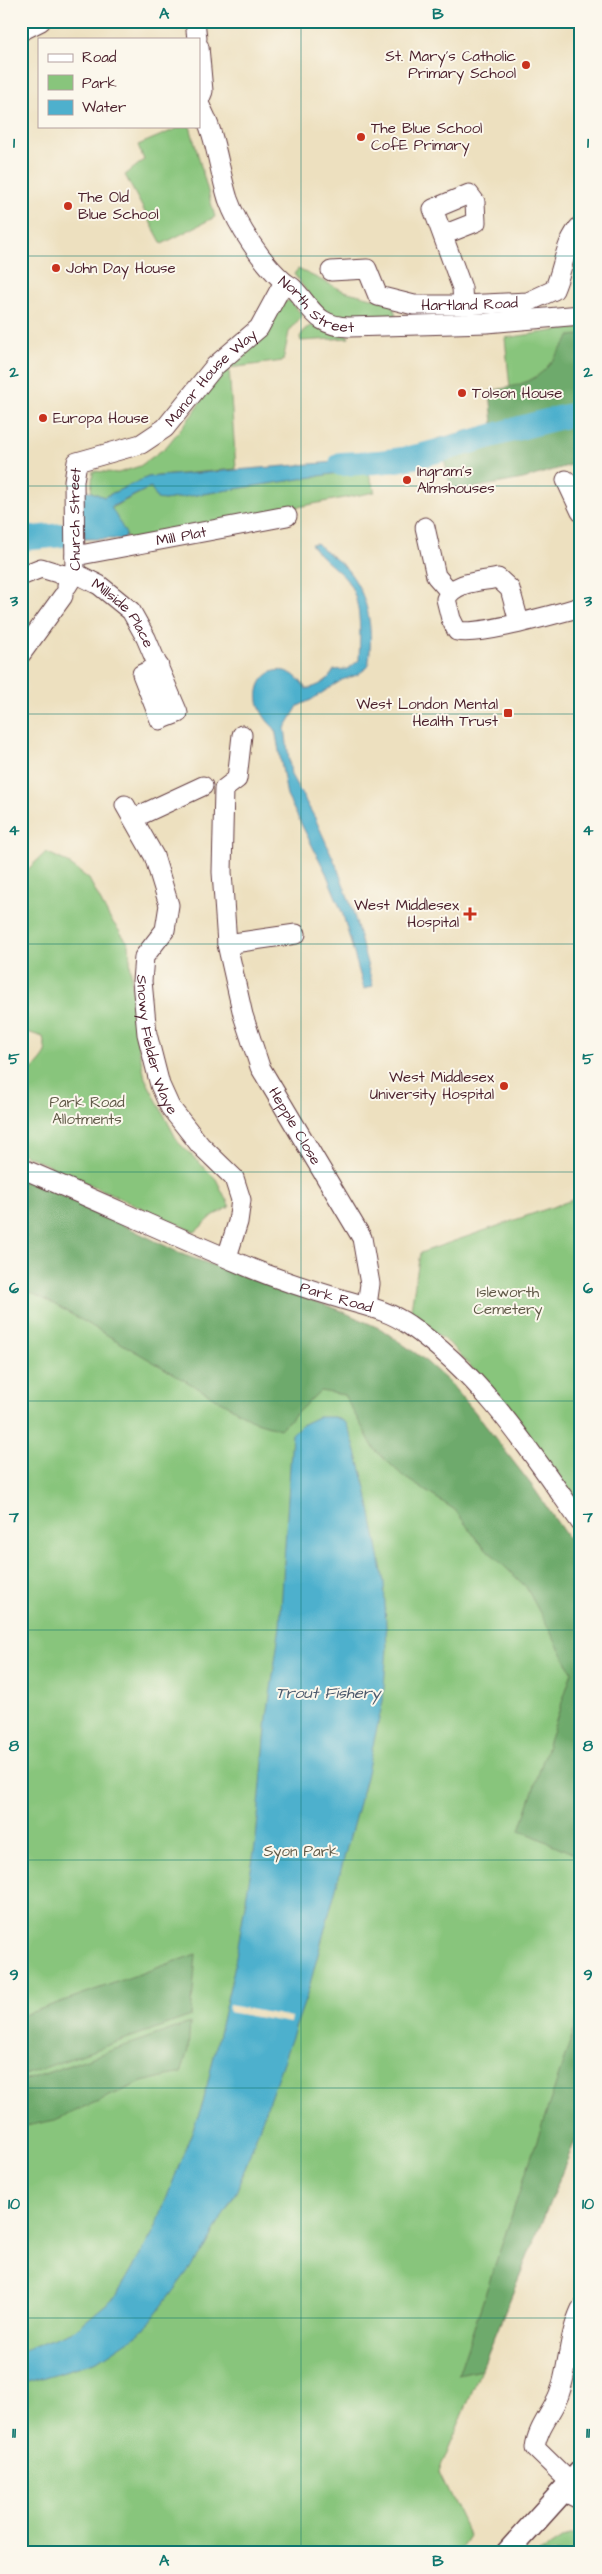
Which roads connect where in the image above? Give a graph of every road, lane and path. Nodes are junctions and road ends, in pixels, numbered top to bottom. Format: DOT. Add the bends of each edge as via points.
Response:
graph roads {
  1 [pos="41,21"];
  2 [pos="195,21"];
  3 [pos="21,32"];
  4 [pos="197,38"];
  5 [pos="200,58"];
  6 [pos="200,100"];
  7 [pos="200,105"];
  8 [pos="581,225"];
  9 [pos="443,235"];
  10 [pos="331,271"];
  11 [pos="284,282"];
  12 [pos="463,305"];
  13 [pos="581,315"];
  14 [pos="88,457"];
  15 [pos="566,480"];
  16 [pos="581,512"];
  17 [pos="287,516"];
  18 [pos="425,527"];
  19 [pos="71,571"];
  20 [pos="21,576"];
  21 [pos="450,592"];
  22 [pos="581,607"];
  23 [pos="520,622"];
  24 [pos="21,654"];
  25 [pos="159,666"];
  26 [pos="242,735"];
  27 [pos="204,786"];
  28 [pos="296,934"];
  29 [pos="227,944"];
  30 [pos="21,1168"];
  31 [pos="227,1257"];
  32 [pos="367,1305"];
  33 [pos="581,1523"];
  34 [pos="579,2319"];
  35 [pos="574,2486"];
  36 [pos="507,2553"];
  1 -- 3 [label="street"];
  2 -- 4 [label="street"];
  5 -- 6 [label="street, North Street" via="203,91"];
  7 -- 11 [label="street, North Street" via="209,123 228,200 257,250"];
  8 -- 12 [label="street, Hartland Road" via="568,242 562,272 554,290 528,302"];
  9 -- 12 [label="street" via="462,288"];
  10 -- 12 [label="street, Hartland Road" via="367,269 378,296 414,305"];
  11 -- 13 [label="street, North Street" via="321,320 339,327 487,323"];
  11 -- 14 [label="street, Manor House Way" via="259,328 215,366 165,428 141,444"];
  14 -- 19 [label="street, Church Street" via="76,465"];
  15 -- 16 [label="street"];
  17 -- 19 [label="street, Mill Plat"];
  18 -- 21 [label="street" via="436,576"];
  19 -- 20 [label="street" via="64,575 41,568"];
  19 -- 24 [label="street"];
  19 -- 25 [label="street, Millside Place" via="99,585 131,611"];
  21 -- 23 [label="street" via="461,585 498,578 510,589"];
  21 -- 23 [label="street" via="446,599 457,631 467,633"];
  22 -- 23 [label="street"];
  26 -- 29 [label="street, Hepple Close" via="237,779 224,789 222,872"];
  27 -- 31 [label="street, Snowy Fielder Waye" via="129,812 154,856 169,905 165,930 144,958 142,981 148,1034 160,1084 170,1107 200,1146 234,1178 241,1200"];
  28 -- 29 [label="street"];
  29 -- 32 [label="street, Hepple Close" via="242,1015 260,1067 362,1238 370,1284"];
  30 -- 31 [label="street, Park Road"];
  31 -- 32 [label="street, Park Road" via="336,1298"];
  32 -- 33 [label="street, Park Road" via="407,1323 447,1353 504,1417"];
  34 -- 35 [label="street" via="559,2394 536,2438 535,2448"];
  35 -- 36 [label="main road"];
}
